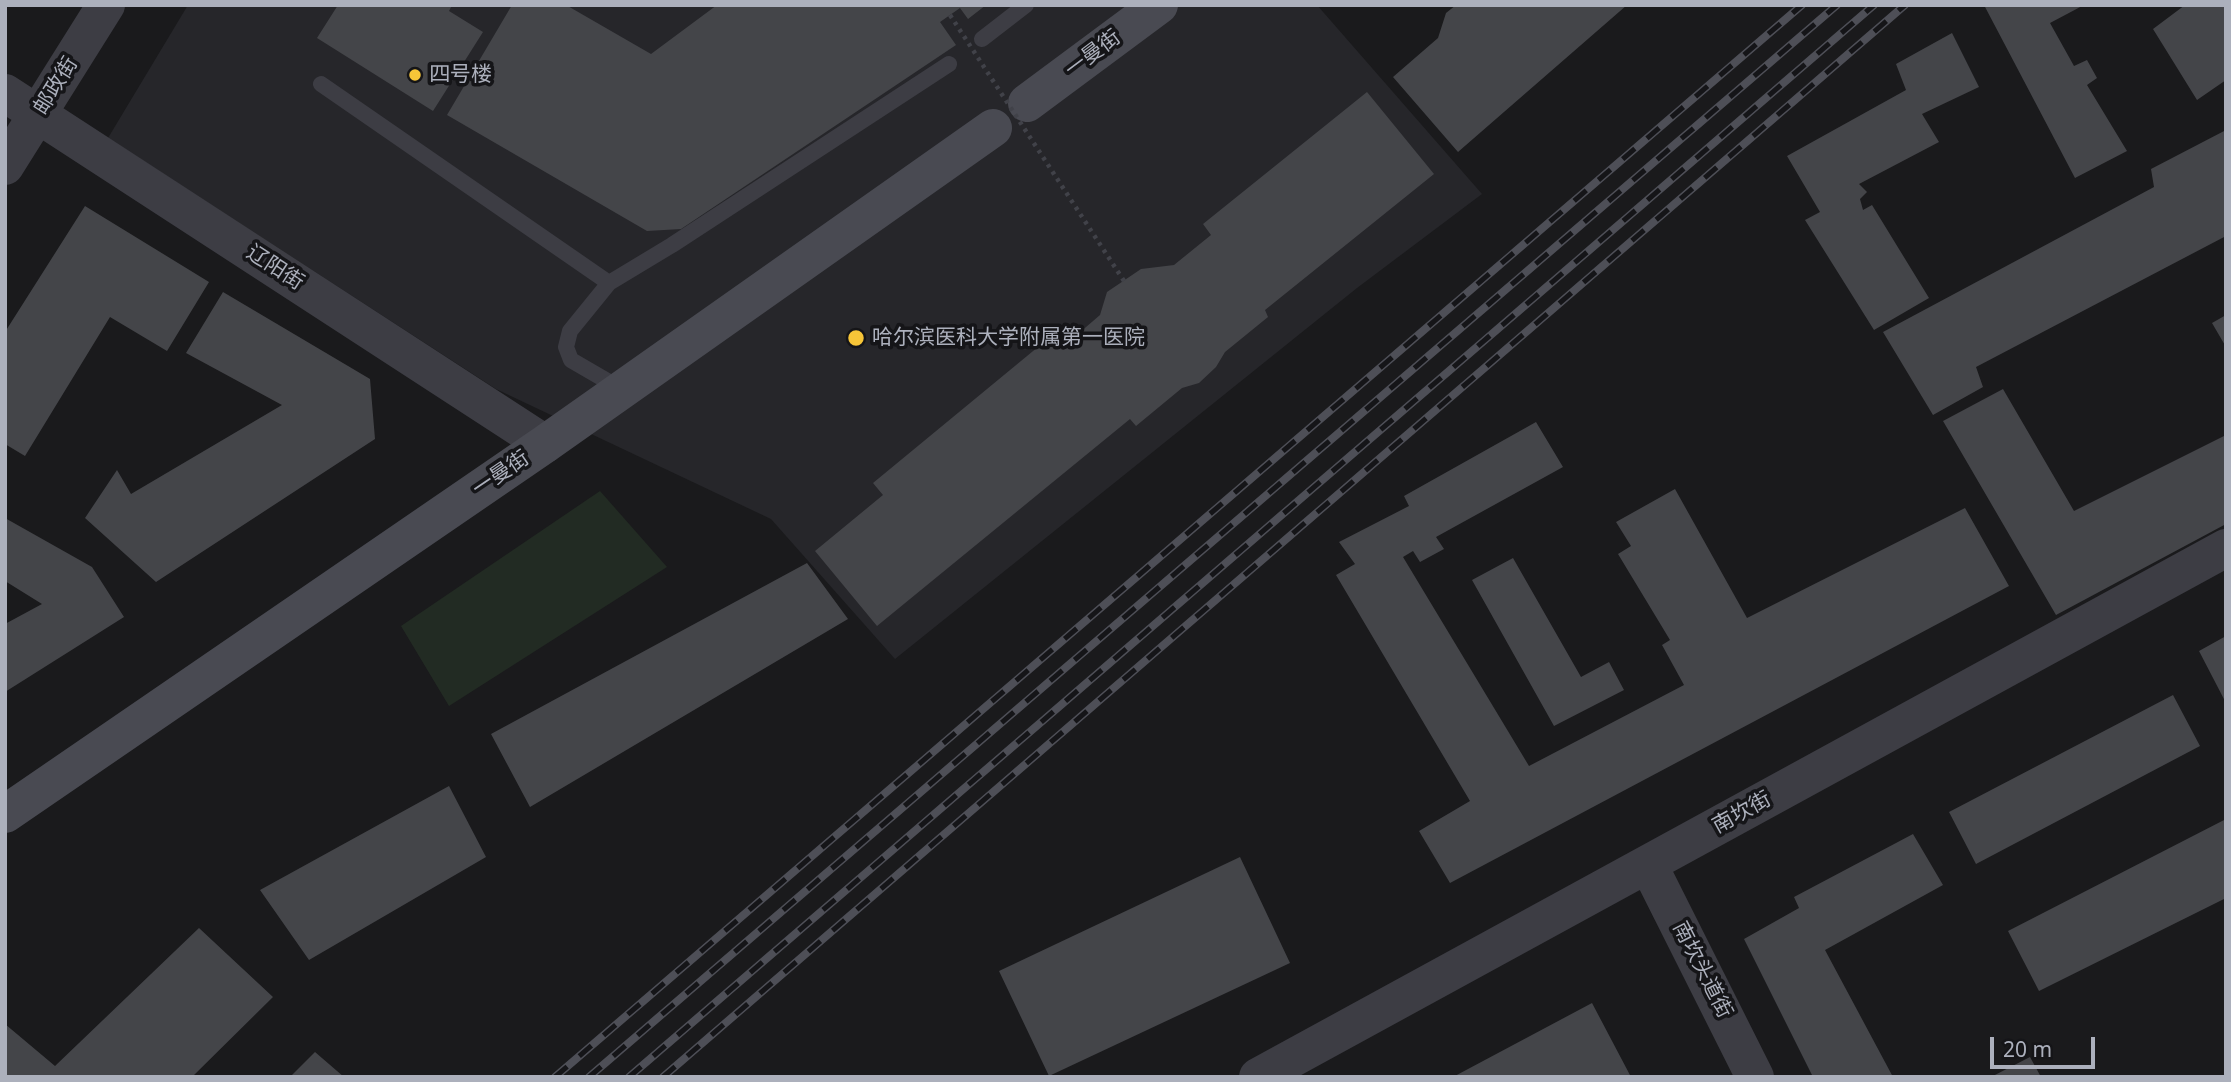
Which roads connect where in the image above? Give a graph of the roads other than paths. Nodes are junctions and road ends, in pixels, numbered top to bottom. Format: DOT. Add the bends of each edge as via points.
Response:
graph roads {
  1 [pos="106,5"];
  2 [pos="1026,5"];
  3 [pos="1159,5"];
  4 [pos="982,39"];
  5 [pos="949,64"];
  6 [pos="321,84"];
  7 [pos="5,93"];
  8 [pos="1027,103"];
  9 [pos="38,114"];
  10 [pos="993,128"];
  11 [pos="5,166"];
  12 [pos="609,283"];
  13 [pos="621,389"];
  14 [pos="545,444"];
  15 [pos="2226,548"];
  16 [pos="5,814"];
  17 [pos="1648,864"];
  18 [pos="1258,1077"];
  19 [pos="1755,1077"];
  1 -- 9 [label="street, 邮政街"];
  2 -- 4 [label="lane"];
  3 -- 8 [label="main road, 一曼街"];
  5 -- 12 [label="lane"];
  6 -- 12 [label="lane"];
  7 -- 9 [label="street, 辽阳街"];
  9 -- 11 [label="street, 邮政街"];
  9 -- 14 [label="street, 辽阳街"];
  10 -- 13 [label="main road, 一曼街"];
  12 -- 13 [label="lane" via="570,331 566,346 571,360"];
  13 -- 14 [label="main road, 一曼街"];
  14 -- 16 [label="main road, 一曼街"];
  15 -- 17 [label="street, 南坎街"];
  17 -- 18 [label="street, 南坎街"];
  17 -- 19 [label="street, 南坎头道街"];
}
